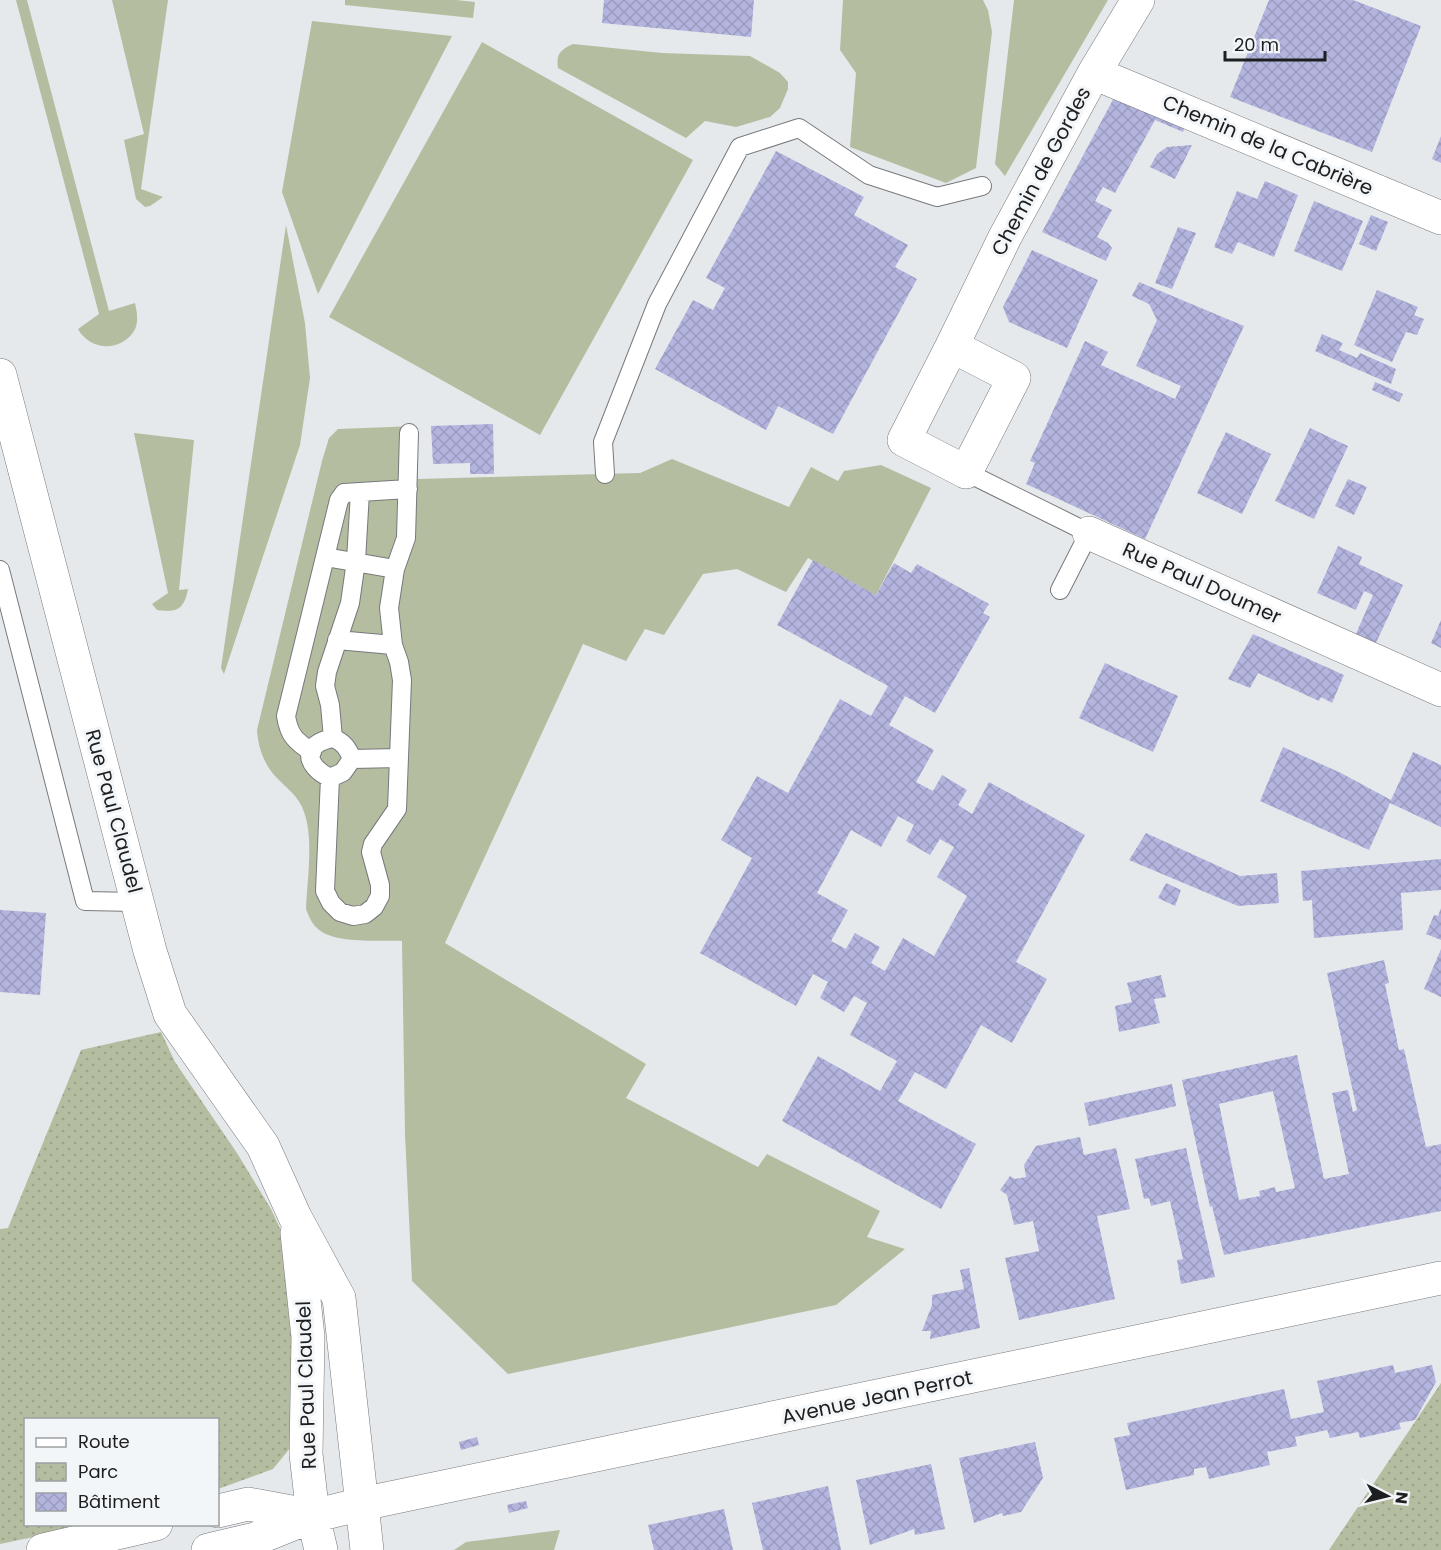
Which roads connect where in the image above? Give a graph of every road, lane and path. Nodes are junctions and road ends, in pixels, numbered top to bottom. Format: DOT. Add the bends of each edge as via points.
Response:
graph roads {
  1 [pos="1138,0"];
  2 [pos="1094,73"];
  3 [pos="982,186"];
  4 [pos="1441,218"];
  5 [pos="952,346"];
  6 [pos="0,375"];
  7 [pos="5,415"];
  8 [pos="409,433"];
  9 [pos="966,472"];
  10 [pos="605,474"];
  11 [pos="408,489"];
  12 [pos="360,492"];
  13 [pos="1089,533"];
  14 [pos="325,557"];
  15 [pos="356,561"];
  16 [pos="0,570"];
  17 [pos="395,570"];
  18 [pos="1060,590"];
  19 [pos="337,640"];
  20 [pos="393,645"];
  21 [pos="294,681"];
  22 [pos="325,686"];
  23 [pos="1441,690"];
  24 [pos="333,738"];
  25 [pos="312,752"];
  26 [pos="399,758"];
  27 [pos="352,759"];
  28 [pos="330,778"];
  29 [pos="137,902"];
  30 [pos="295,1218"];
  31 [pos="1441,1278"];
  32 [pos="362,1504"];
  33 [pos="219,1511"];
  34 [pos="313,1516"];
  35 [pos="147,1526"];
  36 [pos="43,1550"];
  37 [pos="208,1550"];
  38 [pos="321,1550"];
  39 [pos="367,1550"];
  1 -- 2 [label="main road, Chemin de Gordes"];
  2 -- 4 [label="main road, Chemin de la Cabrière"];
  2 -- 5 [label="main road, Chemin de Gordes" via="1005,237"];
  3 -- 10 [label="lane" via="937,197 869,175 799,128 740,147 657,304 603,442"];
  5 -- 9 [label="main road" via="1014,378"];
  5 -- 9 [label="main road, Chemin de Gordes" via="904,440"];
  6 -- 7 [label="main road, Rue Paul Claudel"];
  7 -- 29 [label="main road, Rue Paul Claudel"];
  8 -- 11 [label="lane"];
  9 -- 13 [label="lane, Rue Paul Doumer"];
  11 -- 12 [label="lane"];
  11 -- 17 [label="lane" via="406,538"];
  12 -- 14 [label="lane" via="344,493 339,500"];
  12 -- 15 [label="lane"];
  13 -- 18 [label="lane"];
  13 -- 23 [label="main road, Rue Paul Doumer"];
  14 -- 15 [label="lane"];
  14 -- 21 [label="lane"];
  15 -- 17 [label="lane"];
  15 -- 19 [label="lane" via="350,603"];
  16 -- 29 [label="lane" via="85,901"];
  17 -- 20 [label="lane" via="389,608"];
  19 -- 20 [label="lane"];
  19 -- 22 [label="lane"];
  20 -- 26 [label="lane" via="402,680"];
  21 -- 22 [label="lane"];
  21 -- 25 [label="lane" via="286,716 289,730"];
  22 -- 24 [label="lane"];
  24 -- 25 [label="lane" via="321,740"];
  24 -- 27 [label="lane" via="342,742"];
  25 -- 28 [label="lane" via="314,767"];
  26 -- 27 [label="lane"];
  26 -- 28 [label="lane" via="397,809 370,852 380,896 365,914 340,912 325,891"];
  27 -- 28 [label="lane" via="343,772"];
  29 -- 30 [label="main road, Rue Paul Claudel" via="170,1014 263,1146"];
  30 -- 32 [label="main road, Rue Paul Claudel" via="339,1298"];
  30 -- 34 [label="main road, Rue Paul Claudel" via="308,1337 306,1454"];
  31 -- 32 [label="main road, Avenue Jean Perrot"];
  32 -- 34 [label="main road, Avenue Jean Perrot"];
  32 -- 39 [label="main road, Rue Paul Claudel"];
  33 -- 34 [label="main road, Avenue Jean Perrot" via="249,1504"];
  34 -- 37 [label="main road, Avenue Jean Perrot" via="255,1539"];
  34 -- 38 [label="main road, Rue Paul Claudel"];
  35 -- 36 [label="main road"];
}
